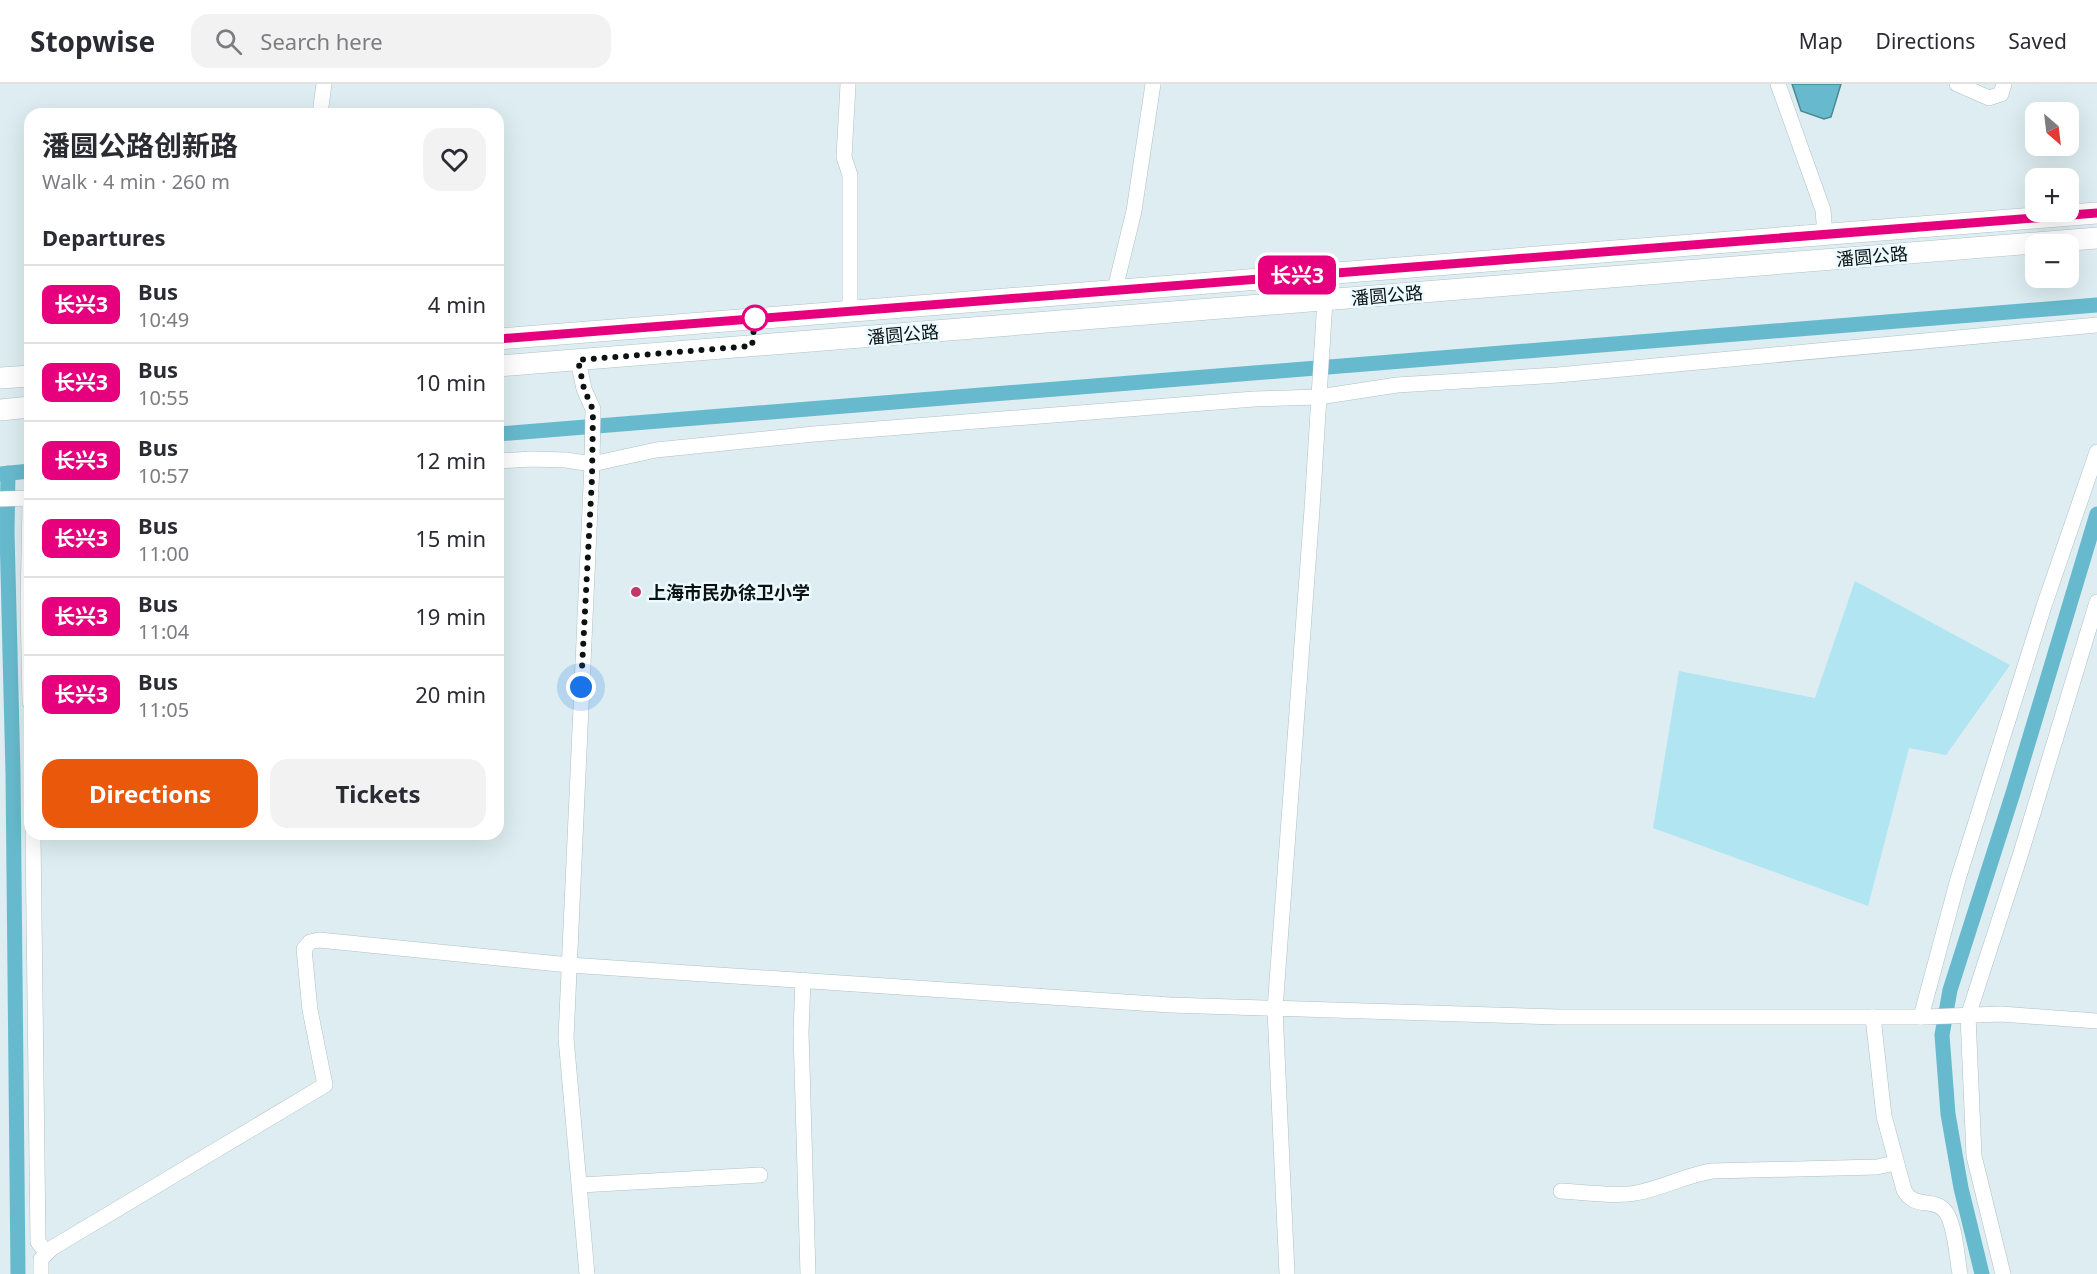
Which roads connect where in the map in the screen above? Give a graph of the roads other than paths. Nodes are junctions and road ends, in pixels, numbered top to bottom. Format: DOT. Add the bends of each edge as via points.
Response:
graph roads {
  1 [pos="324,84"];
  2 [pos="1153,84"];
  3 [pos="1778,84"];
  4 [pos="1957,84"];
  5 [pos="2004,84"];
  6 [pos="848,85"];
  7 [pos="321,108"];
  8 [pos="2097,213"];
  9 [pos="1825,235"];
  10 [pos="2097,238"];
  11 [pos="1115,289"];
  12 [pos="1325,300"];
  13 [pos="850,310"];
  14 [pos="2097,325"];
  15 [pos="504,339"];
  16 [pos="578,360"];
  17 [pos="504,366"];
  18 [pos="24,376"];
  19 [pos="4,378"];
  20 [pos="1319,394"];
  21 [pos="24,407"];
  22 [pos="2,409"];
  23 [pos="2097,452"];
  24 [pos="592,459"];
  25 [pos="504,461"];
  26 [pos="0,500"];
  27 [pos="24,500"];
  28 [pos="2097,602"];
  29 [pos="33,840"];
  30 [pos="569,965"];
  31 [pos="803,980"];
  32 [pos="1275,1009"];
  33 [pos="1965,1016"];
  34 [pos="1873,1017"];
  35 [pos="1923,1017"];
  36 [pos="2097,1021"];
  37 [pos="1895,1163"];
  38 [pos="760,1175"];
  39 [pos="580,1185"];
  40 [pos="1561,1191"];
  41 [pos="47,1253"];
  42 [pos="41,1274"];
  43 [pos="587,1274"];
  44 [pos="808,1274"];
  45 [pos="1287,1274"];
  46 [pos="1959,1274"];
  47 [pos="2003,1274"];
  1 -- 7 [label="street"];
  2 -- 11 [label="street" via="1134,211"];
  3 -- 9 [label="street" via="1823,210"];
  4 -- 5 [label="street" via="1989,98 2001,94"];
  6 -- 13 [label="street" via="844,157 850,175"];
  8 -- 9 [label="main road, 潘圆公路"];
  9 -- 11 [label="main road, 潘圆公路"];
  10 -- 12 [label="main road, 潘圆公路"];
  11 -- 13 [label="main road, 潘圆公路"];
  12 -- 16 [label="main road, 潘圆公路"];
  12 -- 20 [label="street"];
  13 -- 15 [label="main road, 潘圆公路"];
  14 -- 20 [label="street"];
  16 -- 17 [label="main road, 潘圆公路"];
  16 -- 24 [label="street" via="593,410"];
  18 -- 19 [label="main road"];
  20 -- 24 [label="street" via="814,434"];
  20 -- 32 [label="street"];
  21 -- 22 [label="main road"];
  23 -- 35 [label="street" via="1958,879"];
  24 -- 25 [label="street"];
  24 -- 30 [label="street"];
  26 -- 27 [label="street"];
  28 -- 33 [label="street" via="2020,855"];
  29 -- 41 [label="street" via="38,1242"];
  30 -- 31 [label="street"];
  30 -- 39 [label="street" via="566,1038"];
  30 -- 41 [label="street" via="310,942 304,949 309,1000 325,1085"];
  31 -- 32 [label="street"];
  31 -- 44 [label="street"];
  32 -- 34 [label="street" via="1558,1017"];
  32 -- 45 [label="street"];
  33 -- 35 [label="street"];
  33 -- 36 [label="street" via="2001,1014"];
  33 -- 47 [label="street" via="1974,1156"];
  34 -- 35 [label="street"];
  34 -- 37 [label="street" via="1884,1116"];
  37 -- 40 [label="street" via="1877,1167 1712,1171 1633,1194"];
  37 -- 46 [label="street" via="1908,1198 1945,1210"];
  38 -- 39 [label="street"];
  39 -- 43 [label="street"];
  41 -- 42 [label="street" via="41,1259"];
}
